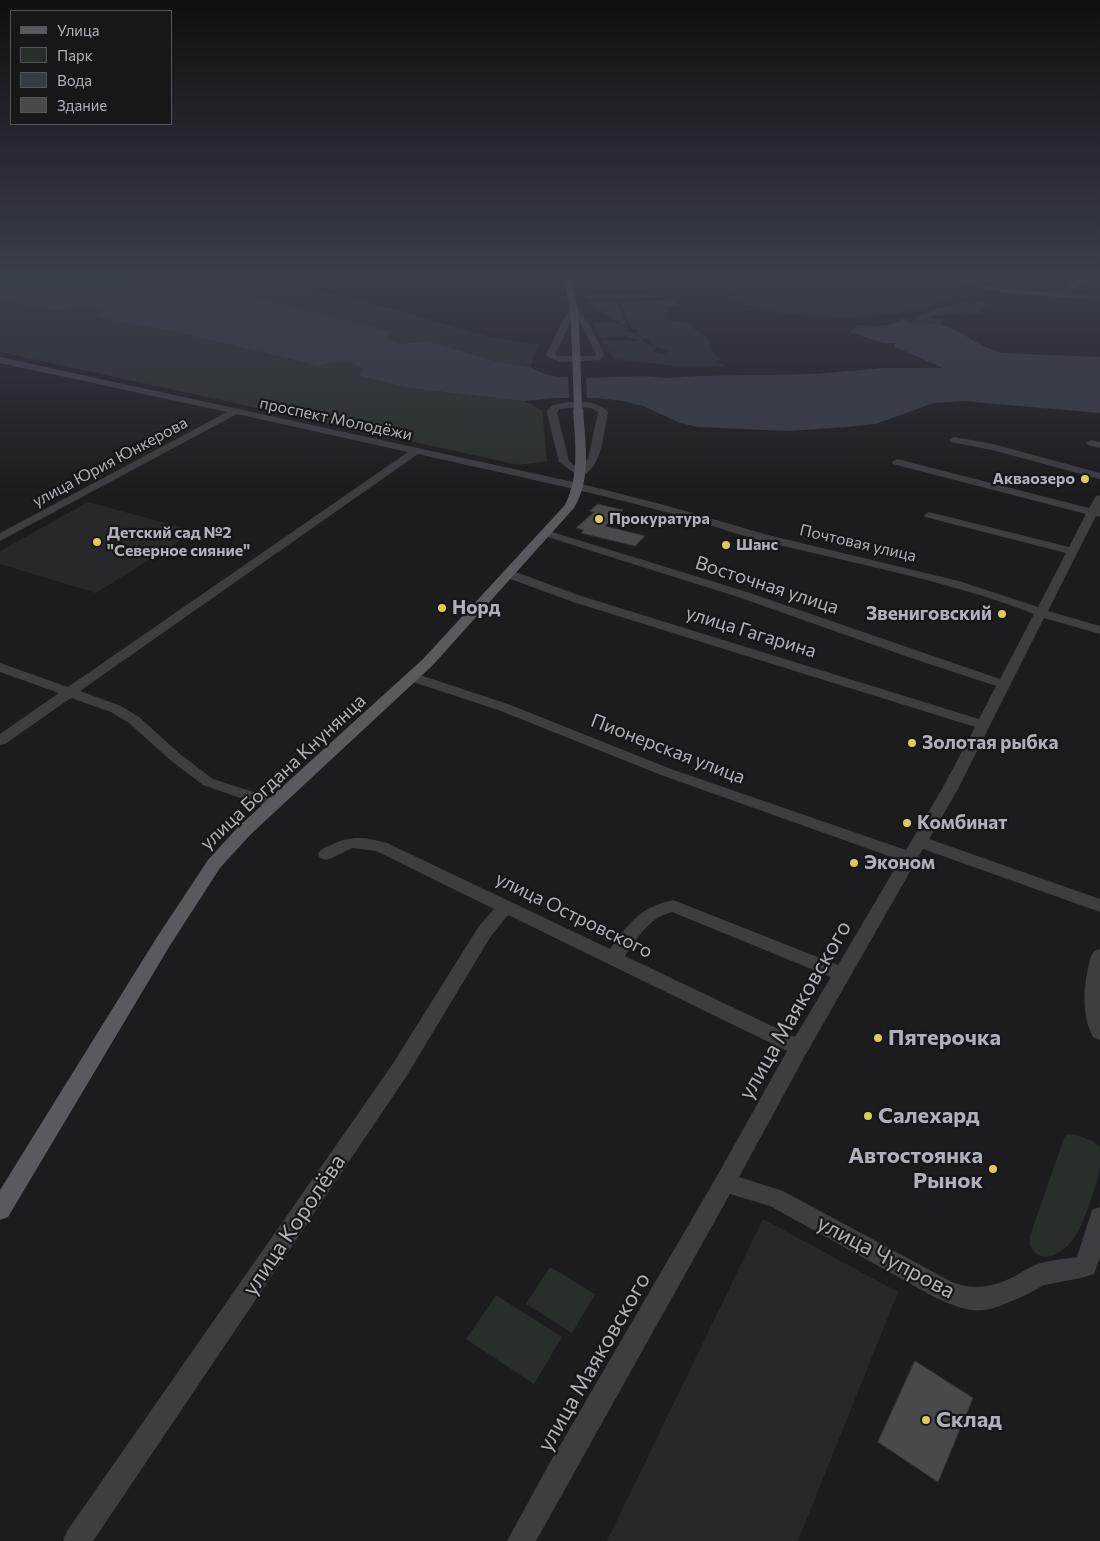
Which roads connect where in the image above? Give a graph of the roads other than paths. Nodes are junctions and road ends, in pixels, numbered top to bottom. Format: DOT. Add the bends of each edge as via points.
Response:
graph roads {
  1 [pos="552,352"];
  2 [pos="576,352"];
  3 [pos="599,352"];
  4 [pos="0,360"];
  5 [pos="234,412"];
  6 [pos="954,440"];
  7 [pos="416,452"];
  8 [pos="897,462"];
  9 [pos="1100,476"];
  10 [pos="579,480"];
  11 [pos="1100,498"];
  12 [pos="1096,513"];
  13 [pos="929,515"];
  14 [pos="545,533"];
  15 [pos="0,538"];
  16 [pos="1072,551"];
  17 [pos="509,574"];
  18 [pos="1041,613"];
  19 [pos="1100,630"];
  20 [pos="0,667"];
  21 [pos="412,677"];
  22 [pos="1004,684"];
  23 [pos="70,691"];
  24 [pos="982,725"];
  25 [pos="0,740"];
  26 [pos="274,804"];
  27 [pos="916,850"];
  28 [pos="326,854"];
  29 [pos="506,906"];
  30 [pos="1100,906"];
  31 [pos="1100,956"];
  32 [pos="614,958"];
  33 [pos="842,974"];
  34 [pos="1100,1032"];
  35 [pos="799,1048"];
  36 [pos="725,1183"];
  37 [pos="0,1210"];
  38 [pos="1100,1217"];
  39 [pos="1093,1267"];
  40 [pos="77,1541"];
  41 [pos="521,1541"];
  1 -- 3 [label="street" via="550,356 565,360 597,358"];
  2 -- 10 [label="main road, улица Богдана Кнунянца, bridge"];
  4 -- 5 [label="street, проспект Молодёжи"];
  5 -- 7 [label="street, проспект Молодёжи"];
  5 -- 15 [label="street, улица Юрия Юнкерова"];
  6 -- 9 [label="street" via="993,447"];
  7 -- 10 [label="street, проспект Молодёжи"];
  7 -- 23 [label="street"];
  8 -- 12 [label="street"];
  10 -- 10 [label="street" via="593,460 603,412 591,405 556,407 552,413 564,462"];
  10 -- 14 [label="main road, улица Богдана Кнунянца" via="570,506"];
  10 -- 18 [label="street, Почтовая улица" via="765,538 947,582"];
  11 -- 12 [label="street, улица Маяковского"];
  12 -- 16 [label="street, улица Маяковского"];
  13 -- 16 [label="street"];
  14 -- 17 [label="main road, улица Богдана Кнунянца"];
  14 -- 22 [label="street, Восточная улица"];
  16 -- 18 [label="street, улица Маяковского"];
  17 -- 21 [label="main road, улица Богдана Кнунянца"];
  17 -- 24 [label="street, улица Гагарина" via="577,599"];
  18 -- 19 [label="street, Почтовая улица"];
  18 -- 22 [label="street, улица Маяковского"];
  20 -- 23 [label="street"];
  21 -- 26 [label="main road, улица Богдана Кнунянца"];
  21 -- 27 [label="street, Пионерская улица" via="503,707 666,772"];
  22 -- 24 [label="street, улица Маяковского"];
  23 -- 25 [label="street"];
  23 -- 26 [label="street" via="110,706 134,720 208,782"];
  24 -- 27 [label="street, улица Маяковского"];
  26 -- 37 [label="main road, улица Богдана Кнунянца" via="226,850 202,880"];
  27 -- 30 [label="street, Пионерская улица"];
  27 -- 33 [label="street, улица Маяковского"];
  28 -- 29 [label="street, улица Островского" via="352,842 381,847"];
  29 -- 32 [label="street, улица Островского"];
  29 -- 40 [label="street, улица Королёва" via="485,931 394,1079"];
  31 -- 34 [label="street" via="1094,989"];
  32 -- 33 [label="street" via="644,917 662,907 673,906"];
  32 -- 35 [label="street, улица Островского"];
  33 -- 35 [label="street, улица Маяковского"];
  35 -- 36 [label="street, улица Маяковского"];
  36 -- 39 [label="street, улица Чупрова" via="775,1198 962,1298 990,1298 1038,1275"];
  36 -- 41 [label="street, улица Маяковского"];
  38 -- 39 [label="street, улица Чупрова"];
}
